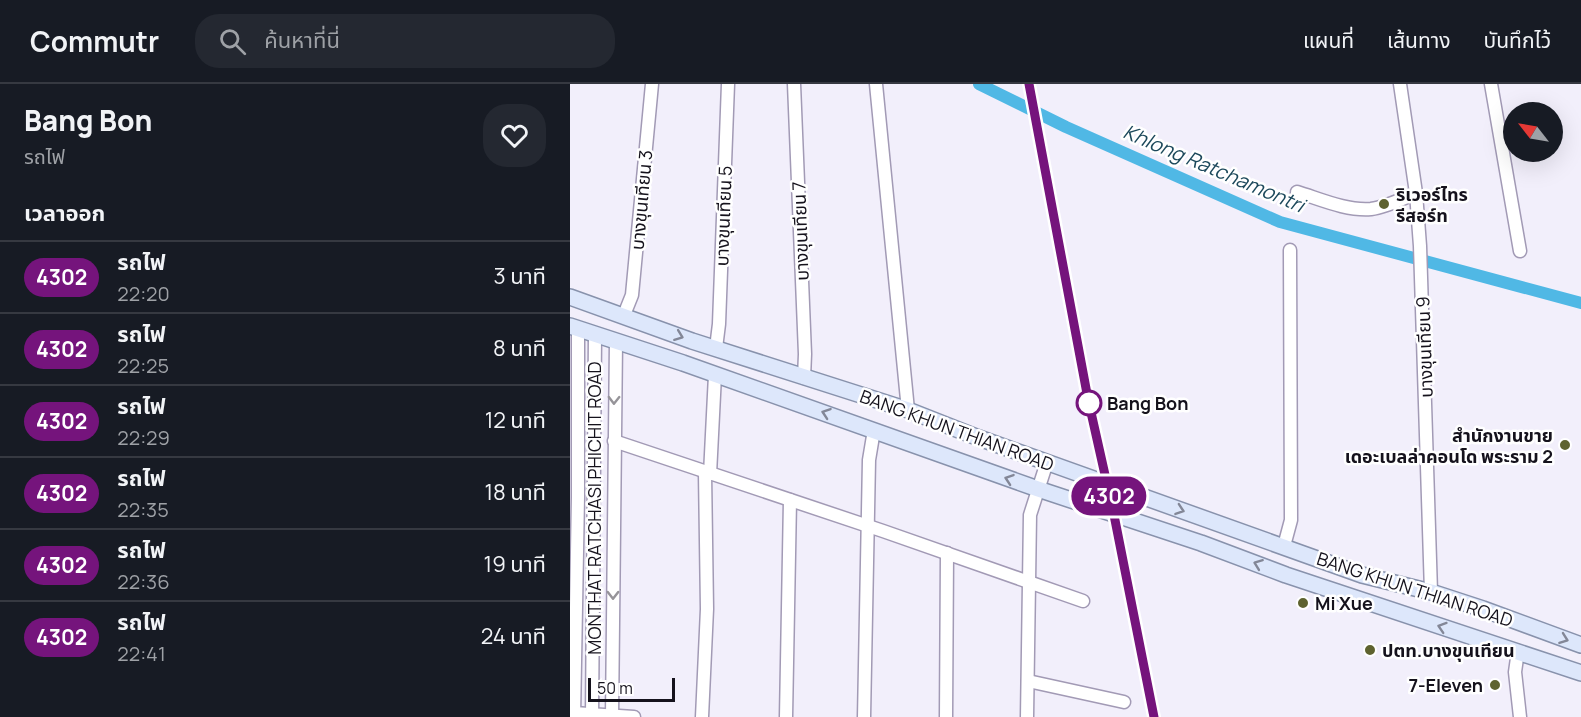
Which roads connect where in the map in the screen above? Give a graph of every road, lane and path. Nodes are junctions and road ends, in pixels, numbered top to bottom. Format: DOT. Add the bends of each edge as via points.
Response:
graph roads {
  1 [pos="652,84"];
  2 [pos="728,84"];
  3 [pos="794,84"];
  4 [pos="876,84"];
  5 [pos="1400,84"];
  6 [pos="1491,84"];
  7 [pos="1297,192"];
  8 [pos="1416,193"];
  9 [pos="1290,250"];
  10 [pos="1520,251"];
  11 [pos="570,297"];
  12 [pos="605,308"];
  13 [pos="624,315"];
  14 [pos="574,328"];
  15 [pos="595,335"];
  16 [pos="616,342"];
  17 [pos="716,348"];
  18 [pos="715,375"];
  19 [pos="804,378"];
  20 [pos="908,410"];
  21 [pos="873,430"];
  22 [pos="614,441"];
  23 [pos="1047,462"];
  24 [pos="707,473"];
  25 [pos="1038,489"];
  26 [pos="574,496"];
  27 [pos="790,500"];
  28 [pos="1152,500"];
  29 [pos="1144,524"];
  30 [pos="867,526"];
  31 [pos="1284,546"];
  32 [pos="947,553"];
  33 [pos="1028,582"];
  34 [pos="1431,592"];
  35 [pos="1083,601"];
  36 [pos="1528,626"];
  37 [pos="1581,645"];
  38 [pos="1518,651"];
  39 [pos="1581,673"];
  40 [pos="1028,681"];
  41 [pos="573,695"];
  42 [pos="593,696"];
  43 [pos="612,697"];
  44 [pos="1124,702"];
  45 [pos="574,715"];
  46 [pos="592,716"];
  47 [pos="613,716"];
  48 [pos="634,717"];
  49 [pos="702,717"];
  50 [pos="786,717"];
  51 [pos="864,717"];
  52 [pos="946,717"];
  53 [pos="1027,717"];
  54 [pos="1520,717"];
  1 -- 13 [label="street, บางขุนเทียน 3" via="632,295"];
  2 -- 17 [label="street, บางขุนเทียน 5"];
  3 -- 19 [label="street, บางขุนเทียน 7"];
  4 -- 20 [label="street"];
  5 -- 8 [label="street, บางขุนเทียน 9"];
  6 -- 10 [label="street"];
  7 -- 8 [label="street" via="1352,208 1370,209"];
  8 -- 34 [label="street, บางขุนเทียน 9"];
  9 -- 31 [label="street" via="1291,520"];
  11 -- 12 [label="main road, BANG KHUN THIAN ROAD"];
  12 -- 13 [label="main road, BANG KHUN THIAN ROAD"];
  12 -- 15 [label="main road"];
  13 -- 16 [label="main road"];
  13 -- 17 [label="main road, BANG KHUN THIAN ROAD, one-way"];
  14 -- 15 [label="main road, BANG KHUN THIAN ROAD"];
  14 -- 26 [label="street, MONTHAT RATCHASI PHICHIT ROAD"];
  15 -- 16 [label="main road, BANG KHUN THIAN ROAD"];
  15 -- 42 [label="street, MONTHAT RATCHASI PHICHIT ROAD"];
  16 -- 18 [label="main road, BANG KHUN THIAN ROAD"];
  16 -- 22 [label="street, MONTHAT RATCHASI PHICHIT ROAD, one-way"];
  17 -- 19 [label="main road, BANG KHUN THIAN ROAD"];
  21 -- 18 [label="main road, BANG KHUN THIAN ROAD, one-way"];
  18 -- 24 [label="street"];
  19 -- 20 [label="main road, BANG KHUN THIAN ROAD"];
  20 -- 23 [label="main road, BANG KHUN THIAN ROAD"];
  25 -- 21 [label="main road, BANG KHUN THIAN ROAD, one-way"];
  21 -- 30 [label="street" via="868,460"];
  22 -- 24 [label="street"];
  22 -- 43 [label="street, MONTHAT RATCHASI PHICHIT ROAD, one-way"];
  23 -- 25 [label="street"];
  23 -- 28 [label="main road, BANG KHUN THIAN ROAD"];
  24 -- 27 [label="street"];
  24 -- 49 [label="street"];
  25 -- 29 [label="main road, BANG KHUN THIAN ROAD"];
  25 -- 33 [label="street" via="1030,515"];
  26 -- 41 [label="street, MONTHAT RATCHASI PHICHIT ROAD"];
  27 -- 30 [label="street"];
  27 -- 50 [label="street"];
  28 -- 29 [label="main road"];
  28 -- 31 [label="main road, BANG KHUN THIAN ROAD, one-way"];
  38 -- 29 [label="main road, BANG KHUN THIAN ROAD, one-way"];
  30 -- 32 [label="street"];
  30 -- 51 [label="street"];
  31 -- 34 [label="main road, BANG KHUN THIAN ROAD" via="1362,574"];
  32 -- 33 [label="street"];
  32 -- 52 [label="street"];
  33 -- 35 [label="street"];
  33 -- 40 [label="street"];
  34 -- 36 [label="main road, BANG KHUN THIAN ROAD"];
  36 -- 37 [label="main road, BANG KHUN THIAN ROAD, one-way"];
  36 -- 38 [label="main road"];
  38 -- 39 [label="main road, BANG KHUN THIAN ROAD"];
  38 -- 54 [label="street" via="1515,672"];
  40 -- 44 [label="street"];
  40 -- 53 [label="street"];
  41 -- 42 [label="street"];
  41 -- 45 [label="street, MONTHAT RATCHASI PHICHIT ROAD"];
  42 -- 43 [label="street"];
  42 -- 46 [label="street, MONTHAT RATCHASI PHICHIT ROAD"];
  43 -- 47 [label="street, MONTHAT RATCHASI PHICHIT ROAD"];
  45 -- 46 [label="street"];
  46 -- 47 [label="street"];
  47 -- 48 [label="street"];
}
